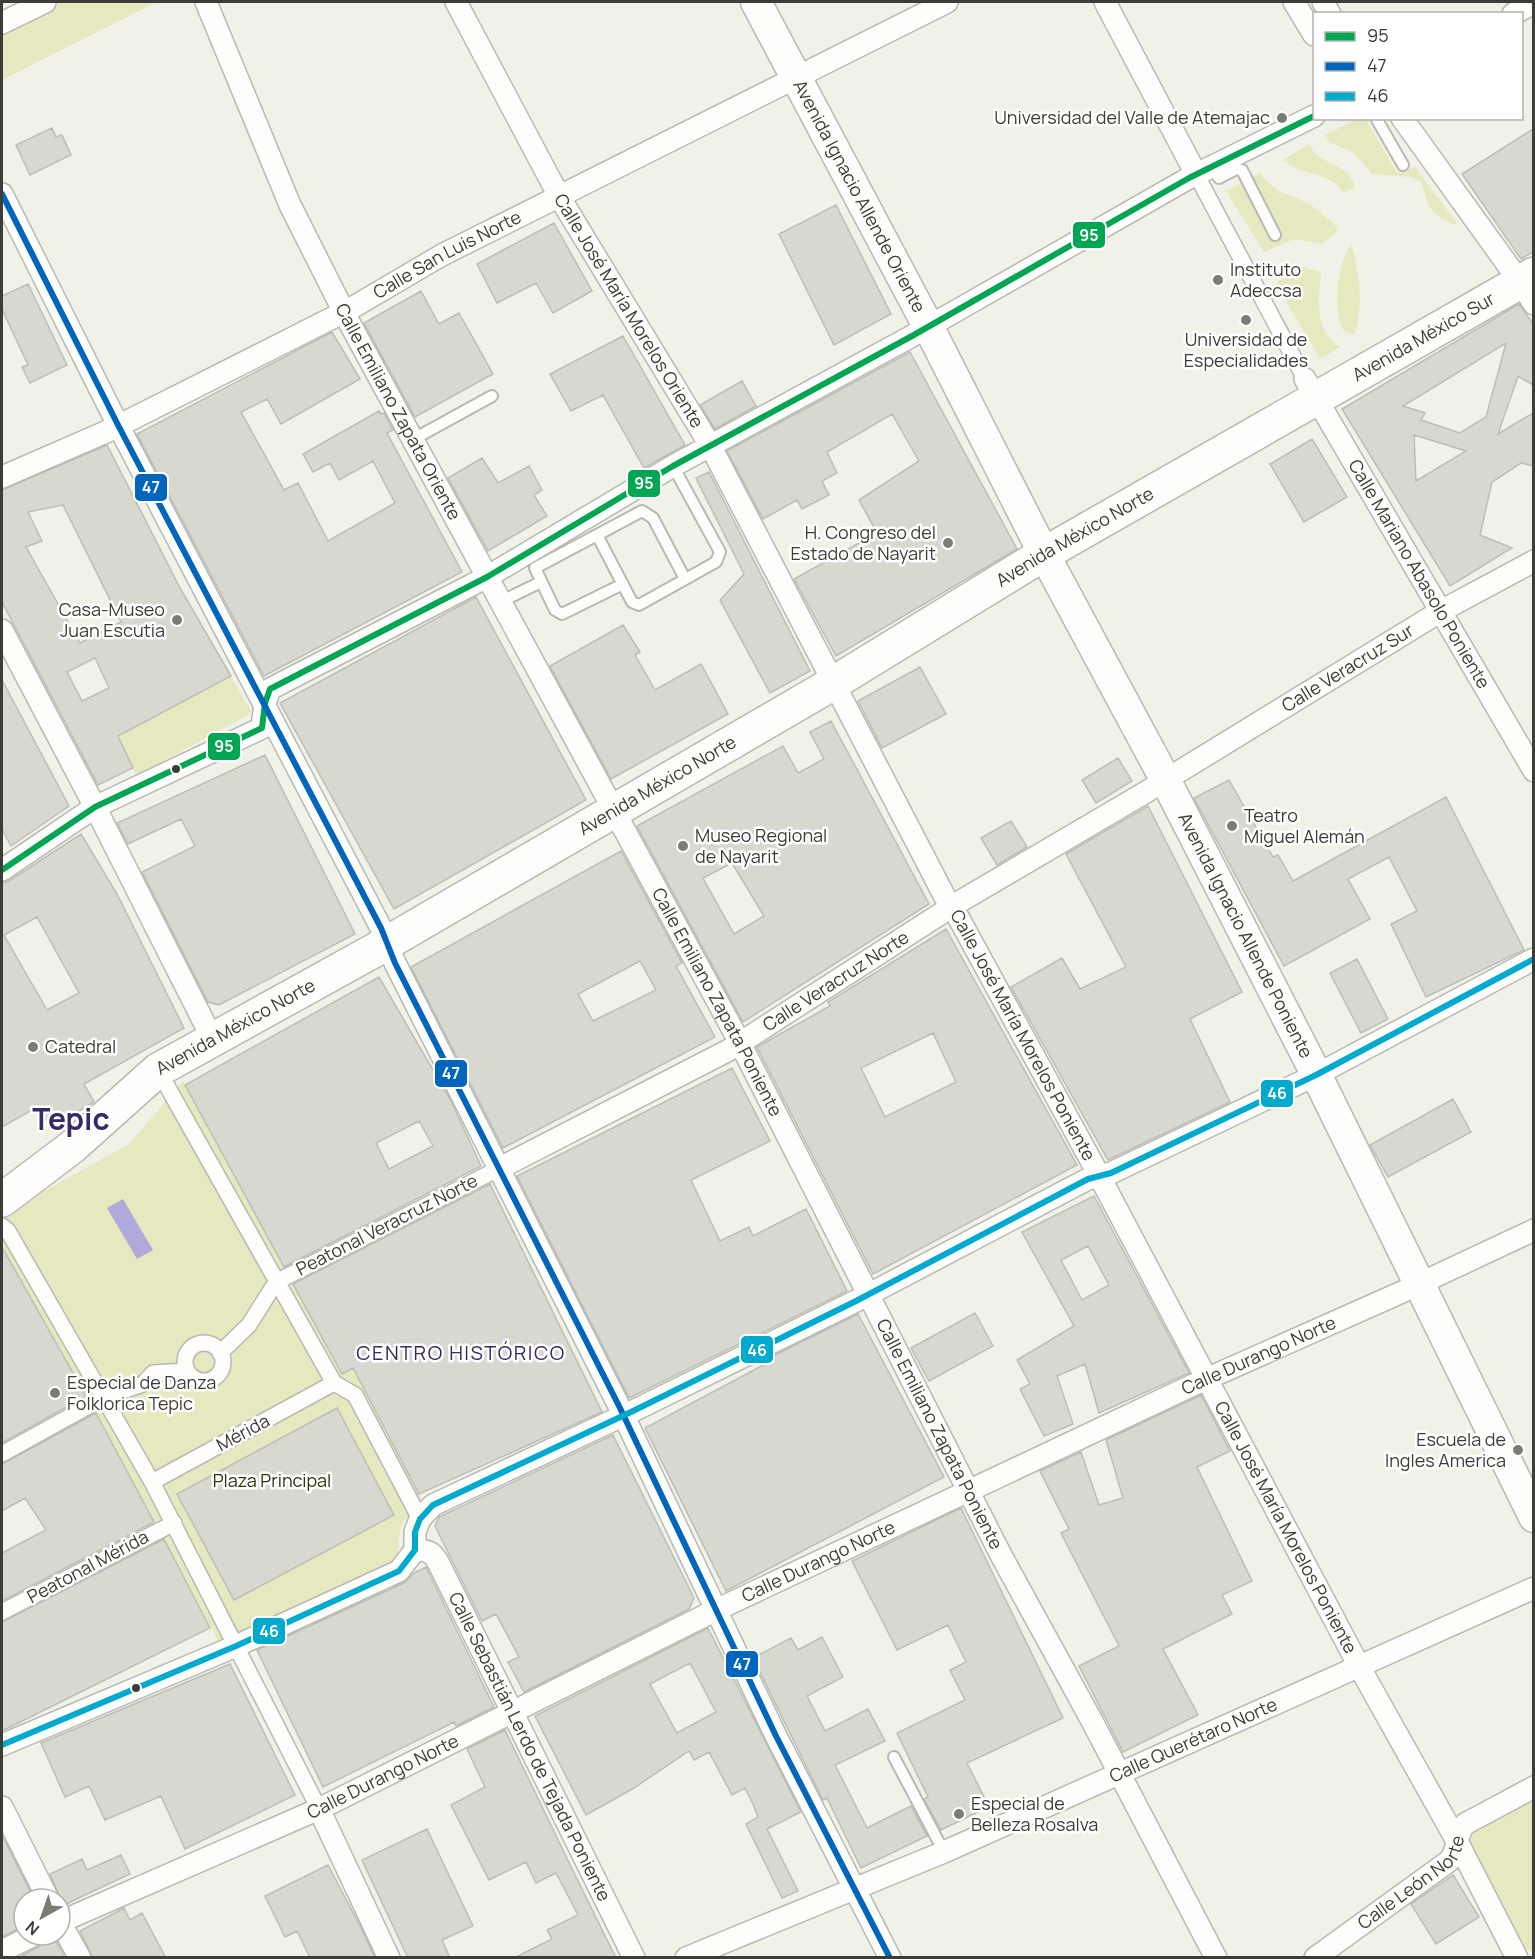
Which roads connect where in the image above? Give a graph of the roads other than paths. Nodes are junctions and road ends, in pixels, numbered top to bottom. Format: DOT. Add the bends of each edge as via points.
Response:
graph roads {
  1 [pos="45,2"];
  2 [pos="206,2"];
  3 [pos="456,2"];
  4 [pos="756,2"];
  5 [pos="947,2"];
  6 [pos="1105,2"];
  7 [pos="1294,2"];
  8 [pos="1533,3"];
  9 [pos="1517,12"];
  10 [pos="2,23"];
  11 [pos="1313,33"];
  12 [pos="795,77"];
  13 [pos="1313,116"];
  14 [pos="1377,120"];
  15 [pos="1404,120"];
  16 [pos="1403,165"];
  17 [pos="1203,171"];
  18 [pos="2,194"];
  19 [pos="561,198"];
  20 [pos="1275,235"];
  21 [pos="1529,287"];
  22 [pos="344,312"];
  23 [pos="928,326"];
  24 [pos="1316,389"];
  25 [pos="492,396"];
  26 [pos="118,425"];
  27 [pos="412,440"];
  28 [pos="710,446"];
  29 [pos="673,466"];
  30 [pos="2,477"];
  31 [pos="597,535"];
  32 [pos="1044,554"];
  33 [pos="1533,561"];
  34 [pos="487,577"];
  35 [pos="684,579"];
  36 [pos="541,582"];
  37 [pos="623,584"];
  38 [pos="500,602"];
  39 [pos="1441,611"];
  40 [pos="2,630"];
  41 [pos="832,684"];
  42 [pos="265,703"];
  43 [pos="1533,771"];
  44 [pos="1165,778"];
  45 [pos="95,807"];
  46 [pos="614,812"];
  47 [pos="2,870"];
  48 [pos="951,908"];
  49 [pos="388,943"];
  50 [pos="1533,959"];
  51 [pos="214,1042"];
  52 [pos="740,1043"];
  53 [pos="158,1070"];
  54 [pos="1316,1076"];
  55 [pos="498,1169"];
  56 [pos="1098,1175"];
  57 [pos="2,1200"];
  58 [pos="2,1226"];
  59 [pos="1533,1230"];
  60 [pos="276,1282"];
  61 [pos="1418,1283"];
  62 [pos="866,1294"];
  63 [pos="220,1353"];
  64 [pos="187,1371"];
  65 [pos="1207,1378"];
  66 [pos="334,1383"];
  67 [pos="105,1397"];
  68 [pos="623,1415"];
  69 [pos="2,1454"];
  70 [pos="152,1482"];
  71 [pos="969,1492"];
  72 [pos="1533,1517"];
  73 [pos="420,1519"];
  74 [pos="174,1522"];
  75 [pos="415,1551"];
  76 [pos="1533,1588"];
  77 [pos="714,1611"];
  78 [pos="2,1612"];
  79 [pos="236,1646"];
  80 [pos="1360,1668"];
  81 [pos="514,1711"];
  82 [pos="2,1745"];
  83 [pos="894,1757"];
  84 [pos="1120,1773"];
  85 [pos="1533,1787"];
  86 [pos="2,1807"];
  87 [pos="319,1809"];
  88 [pos="1458,1843"];
  89 [pos="944,1852"];
  90 [pos="42,1887"];
  91 [pos="855,1888"];
  92 [pos="72,1917"];
  93 [pos="72,1944"];
  94 [pos="80,1958"];
  95 [pos="389,1958"];
  96 [pos="633,1958"];
  97 [pos="686,1958"];
  98 [pos="890,1958"];
  99 [pos="1216,1958"];
  100 [pos="1316,1958"];
  101 [pos="1517,1958"];
  1 -- 10 [label="street"];
  2 -- 22 [label="street, Calle Emiliano Zapata Oriente" via="290,205"];
  3 -- 19 [label="street, Calle José María Morelos Oriente"];
  4 -- 12 [label="main road, Avenida Ignacio Allende Oriente"];
  5 -- 12 [label="street, Calle San Luis Norte"];
  6 -- 17 [label="street"];
  7 -- 11 [label="street"];
  8 -- 9 [label="street"];
  12 -- 19 [label="street, Calle San Luis Norte"];
  12 -- 23 [label="main road, Avenida Ignacio Allende Oriente"];
  13 -- 17 [label="street"];
  14 -- 16 [label="lane"];
  15 -- 21 [label="street"];
  17 -- 20 [label="lane" via="1219,178 1242,170"];
  17 -- 23 [label="street"];
  17 -- 24 [label="street"];
  18 -- 26 [label="street"];
  19 -- 22 [label="street, Calle San Luis Norte" via="442,255"];
  19 -- 28 [label="street, Calle José María Morelos Oriente"];
  21 -- 24 [label="main road, Avenida México Sur"];
  22 -- 26 [label="street, Calle San Luis Norte"];
  22 -- 27 [label="street, Calle Emiliano Zapata Oriente"];
  23 -- 28 [label="street"];
  23 -- 32 [label="main road, Avenida Ignacio Allende Oriente"];
  24 -- 32 [label="main road, Avenida México Norte"];
  24 -- 39 [label="street, Calle Mariano Abasolo Poniente"];
  25 -- 27 [label="lane"];
  26 -- 30 [label="street, Calle San Luis Norte"];
  26 -- 42 [label="street"];
  27 -- 34 [label="street, Calle Emiliano Zapata Oriente"];
  28 -- 29 [label="street"];
  28 -- 41 [label="street, Calle José María Morelos Oriente"];
  29 -- 34 [label="street"];
  29 -- 35 [label="lane" via="720,552 716,562"];
  31 -- 35 [label="lane" via="642,511 648,513"];
  31 -- 36 [label="lane" via="537,565 535,572"];
  31 -- 37 [label="lane"];
  32 -- 41 [label="main road, Avenida México Norte"];
  32 -- 44 [label="main road, Avenida Ignacio Allende Poniente"];
  33 -- 39 [label="street, Calle Veracruz Sur"];
  34 -- 38 [label="street, Calle Emiliano Zapata Oriente"];
  34 -- 42 [label="street" via="270,689"];
  35 -- 37 [label="lane" via="639,605 632,602"];
  36 -- 37 [label="lane" via="555,610 562,614"];
  36 -- 38 [label="lane"];
  38 -- 46 [label="street, Calle Emiliano Zapata Oriente"];
  39 -- 43 [label="street, Calle Mariano Abasolo Poniente"];
  39 -- 44 [label="street, Calle Veracruz Sur"];
  40 -- 45 [label="street"];
  41 -- 46 [label="main road, Avenida México Norte"];
  41 -- 48 [label="street, Calle José María Morelos Poniente"];
  42 -- 45 [label="street" via="262,728"];
  42 -- 49 [label="street"];
  44 -- 48 [label="street, Calle Veracruz Norte"];
  44 -- 54 [label="main road, Avenida Ignacio Allende Poniente"];
  45 -- 47 [label="street"];
  45 -- 51 [label="street"];
  46 -- 49 [label="main road, Avenida México Norte"];
  46 -- 52 [label="street, Calle Emiliano Zapata Poniente"];
  48 -- 52 [label="street, Calle Veracruz Norte"];
  48 -- 56 [label="street, Calle José María Morelos Poniente"];
  49 -- 51 [label="main road, Avenida México Norte"];
  49 -- 55 [label="street"];
  50 -- 54 [label="street"];
  51 -- 53 [label="main road, Avenida México Norte"];
  52 -- 55 [label="street, Calle Veracruz Norte"];
  52 -- 62 [label="street, Calle Emiliano Zapata Poniente"];
  53 -- 57 [label="main road, Avenida México Norte" via="72,1147"];
  53 -- 60 [label="street"];
  54 -- 56 [label="street" via="1111,1173"];
  54 -- 61 [label="main road, Avenida Ignacio Allende Poniente"];
  55 -- 60 [label="street, Peatonal Veracruz Norte"];
  55 -- 68 [label="street"];
  56 -- 62 [label="street"];
  56 -- 65 [label="street, Calle José María Morelos Poniente"];
  58 -- 67 [label="street"];
  59 -- 61 [label="street, Calle Durango Norte"];
  60 -- 63 [label="street" via="249,1325"];
  60 -- 66 [label="street"];
  61 -- 65 [label="street, Calle Durango Norte"];
  61 -- 72 [label="main road, Avenida Ignacio Allende Poniente"];
  62 -- 68 [label="street"];
  62 -- 71 [label="street, Calle Emiliano Zapata Poniente"];
  63 -- 64 [label="street" via="207,1344 193,1347 186,1358"];
  63 -- 64 [label="street" via="221,1370 211,1380 198,1380"];
  64 -- 67 [label="street" via="153,1373 143,1384"];
  65 -- 71 [label="street, Calle Durango Norte"];
  65 -- 80 [label="street, Calle José María Morelos Poniente"];
  66 -- 70 [label="street, Mérida"];
  66 -- 73 [label="street" via="355,1395"];
  67 -- 69 [label="street"];
  67 -- 70 [label="street"];
  68 -- 73 [label="street" via="433,1504"];
  68 -- 77 [label="street"];
  70 -- 74 [label="street"];
  71 -- 77 [label="street, Calle Durango Norte"];
  71 -- 84 [label="street, Calle Emiliano Zapata Poniente"];
  73 -- 75 [label="street"];
  74 -- 78 [label="street, Peatonal Mérida"];
  74 -- 79 [label="street"];
  75 -- 79 [label="street" via="399,1570"];
  75 -- 81 [label="street, Calle Sebastián Lerdo de Tejada Poniente" via="434,1554"];
  76 -- 80 [label="street, Calle Querétaro Norte"];
  77 -- 81 [label="street, Calle Durango Norte"];
  77 -- 91 [label="street"];
  79 -- 82 [label="street"];
  79 -- 87 [label="street"];
  80 -- 84 [label="street, Calle Querétaro Norte"];
  80 -- 88 [label="street, Calle José María Morelos Poniente"];
  81 -- 87 [label="street, Calle Durango Norte"];
  81 -- 96 [label="street, Calle Sebastián Lerdo de Tejada Poniente"];
  83 -- 89 [label="lane"];
  84 -- 89 [label="street, Calle Querétaro Norte"];
  84 -- 99 [label="street, Calle Emiliano Zapata Poniente"];
  85 -- 88 [label="street, Calle León Norte" via="1465,1824"];
  86 -- 90 [label="street"];
  87 -- 92 [label="street, Calle Durango Norte"];
  87 -- 95 [label="street"];
  88 -- 100 [label="street, Calle León Norte" via="1449,1861"];
  88 -- 101 [label="street, Calle José María Morelos Poniente"];
  89 -- 91 [label="street, Calle Querétaro Norte"];
  91 -- 97 [label="street, Calle Querétaro Norte"];
  91 -- 98 [label="street"];
  93 -- 94 [label="street"];
}
